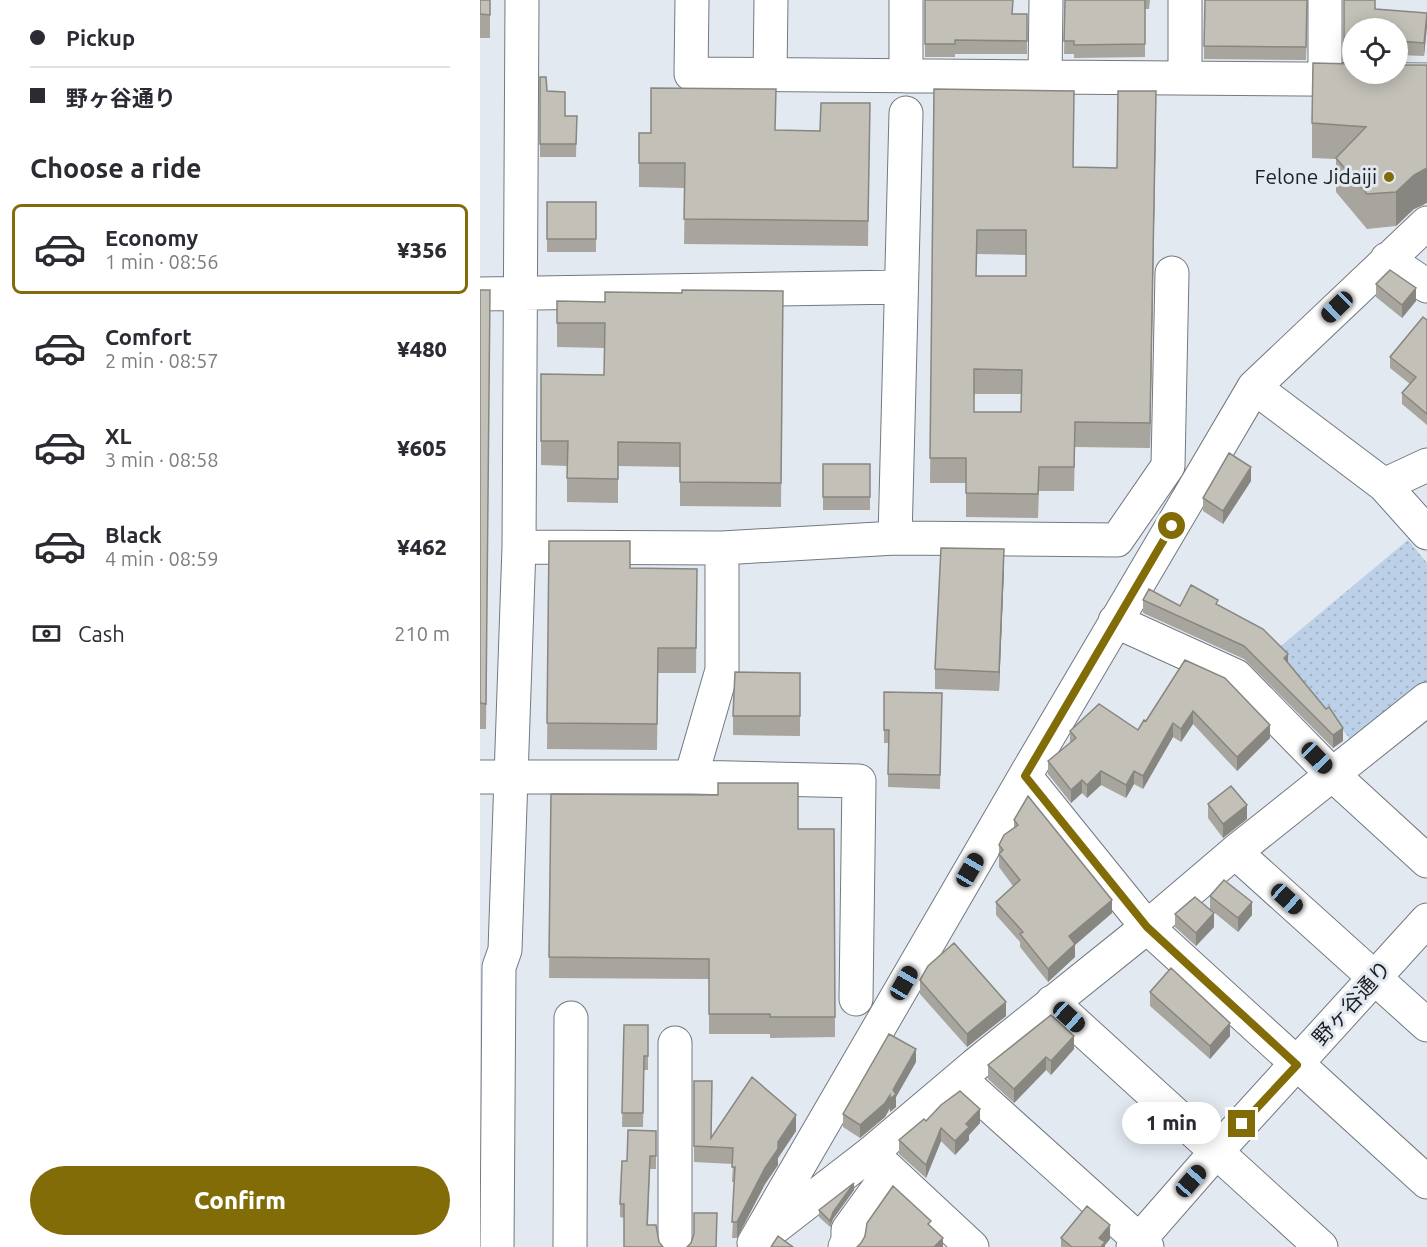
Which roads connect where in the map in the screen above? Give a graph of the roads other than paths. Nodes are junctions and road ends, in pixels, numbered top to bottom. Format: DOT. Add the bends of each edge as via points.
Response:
graph roads {
  1 [pos="522,0"];
  2 [pos="692,0"];
  3 [pos="771,0"];
  4 [pos="906,0"];
  5 [pos="1046,0"];
  6 [pos="1185,0"];
  7 [pos="1325,0"];
  8 [pos="770,75"];
  9 [pos="906,76"];
  10 [pos="1045,77"];
  11 [pos="1185,78"];
  12 [pos="1325,79"];
  13 [pos="1427,80"];
  14 [pos="906,113"];
  15 [pos="1427,223"];
  16 [pos="1387,259"];
  17 [pos="1172,273"];
  18 [pos="1427,286"];
  19 [pos="901,288"];
  20 [pos="480,294"];
  21 [pos="520,295"];
  22 [pos="1254,387"];
  23 [pos="1427,465"];
  24 [pos="1384,485"];
  25 [pos="1427,533"];
  26 [pos="895,538"];
  27 [pos="519,547"];
  28 [pos="722,548"];
  29 [pos="1116,621"];
  30 [pos="1426,700"];
  31 [pos="1333,775"];
  32 [pos="495,776"];
  33 [pos="1025,776"];
  34 [pos="691,777"];
  35 [pos="1235,852"];
  36 [pos="1427,861"];
  37 [pos="1427,920"];
  38 [pos="1147,927"];
  39 [pos="1374,977"];
  40 [pos="856,999"];
  41 [pos="1052,1002"];
  42 [pos="571,1018"];
  43 [pos="1427,1025"];
  44 [pos="675,1043"];
  45 [pos="1297,1065"];
  46 [pos="960,1078"];
  47 [pos="1216,1152"];
  48 [pos="880,1162"];
  49 [pos="1427,1182"];
  50 [pos="752,1245"];
  51 [pos="1140,1245"];
  52 [pos="497,1247"];
  53 [pos="570,1247"];
  54 [pos="675,1247"];
  55 [pos="844,1247"];
  56 [pos="972,1247"];
  57 [pos="1321,1247"];
  1 -- 21 [label="street"];
  2 -- 8 [label="street" via="691,74"];
  3 -- 8 [label="street"];
  4 -- 9 [label="street"];
  5 -- 10 [label="street"];
  6 -- 11 [label="street"];
  7 -- 12 [label="street"];
  8 -- 9 [label="street"];
  9 -- 10 [label="street"];
  10 -- 11 [label="street"];
  11 -- 12 [label="street"];
  12 -- 13 [label="street"];
  14 -- 19 [label="street"];
  15 -- 16 [label="street"];
  16 -- 18 [label="street"];
  16 -- 22 [label="street"];
  17 -- 26 [label="street" via="1168,466 1117,540"];
  19 -- 21 [label="street"];
  19 -- 26 [label="street"];
  20 -- 21 [label="street"];
  21 -- 27 [label="street"];
  22 -- 24 [label="street"];
  22 -- 29 [label="street"];
  23 -- 24 [label="street"];
  24 -- 25 [label="street"];
  26 -- 28 [label="street"];
  27 -- 28 [label="street"];
  27 -- 32 [label="street"];
  28 -- 34 [label="street" via="722,670"];
  29 -- 31 [label="street" via="1236,676"];
  29 -- 33 [label="street"];
  30 -- 31 [label="street"];
  31 -- 35 [label="street"];
  31 -- 36 [label="street"];
  32 -- 34 [label="street"];
  32 -- 52 [label="street" via="506,950 499,967"];
  33 -- 38 [label="street"];
  33 -- 50 [label="street"];
  34 -- 40 [label="street" via="859,781"];
  35 -- 38 [label="street"];
  35 -- 39 [label="street"];
  37 -- 39 [label="street, 野ヶ谷通り"];
  38 -- 41 [label="street"];
  38 -- 45 [label="street"];
  39 -- 43 [label="street"];
  39 -- 45 [label="street, 野ヶ谷通り"];
  41 -- 46 [label="street"];
  41 -- 47 [label="street"];
  42 -- 53 [label="street"];
  44 -- 54 [label="street"];
  45 -- 47 [label="street, 野ヶ谷通り"];
  45 -- 49 [label="street"];
  46 -- 48 [label="street"];
  46 -- 51 [label="street"];
  47 -- 51 [label="street, 野ヶ谷通り"];
  47 -- 57 [label="street"];
  48 -- 50 [label="street"];
  48 -- 55 [label="street"];
  48 -- 56 [label="street"];
}
